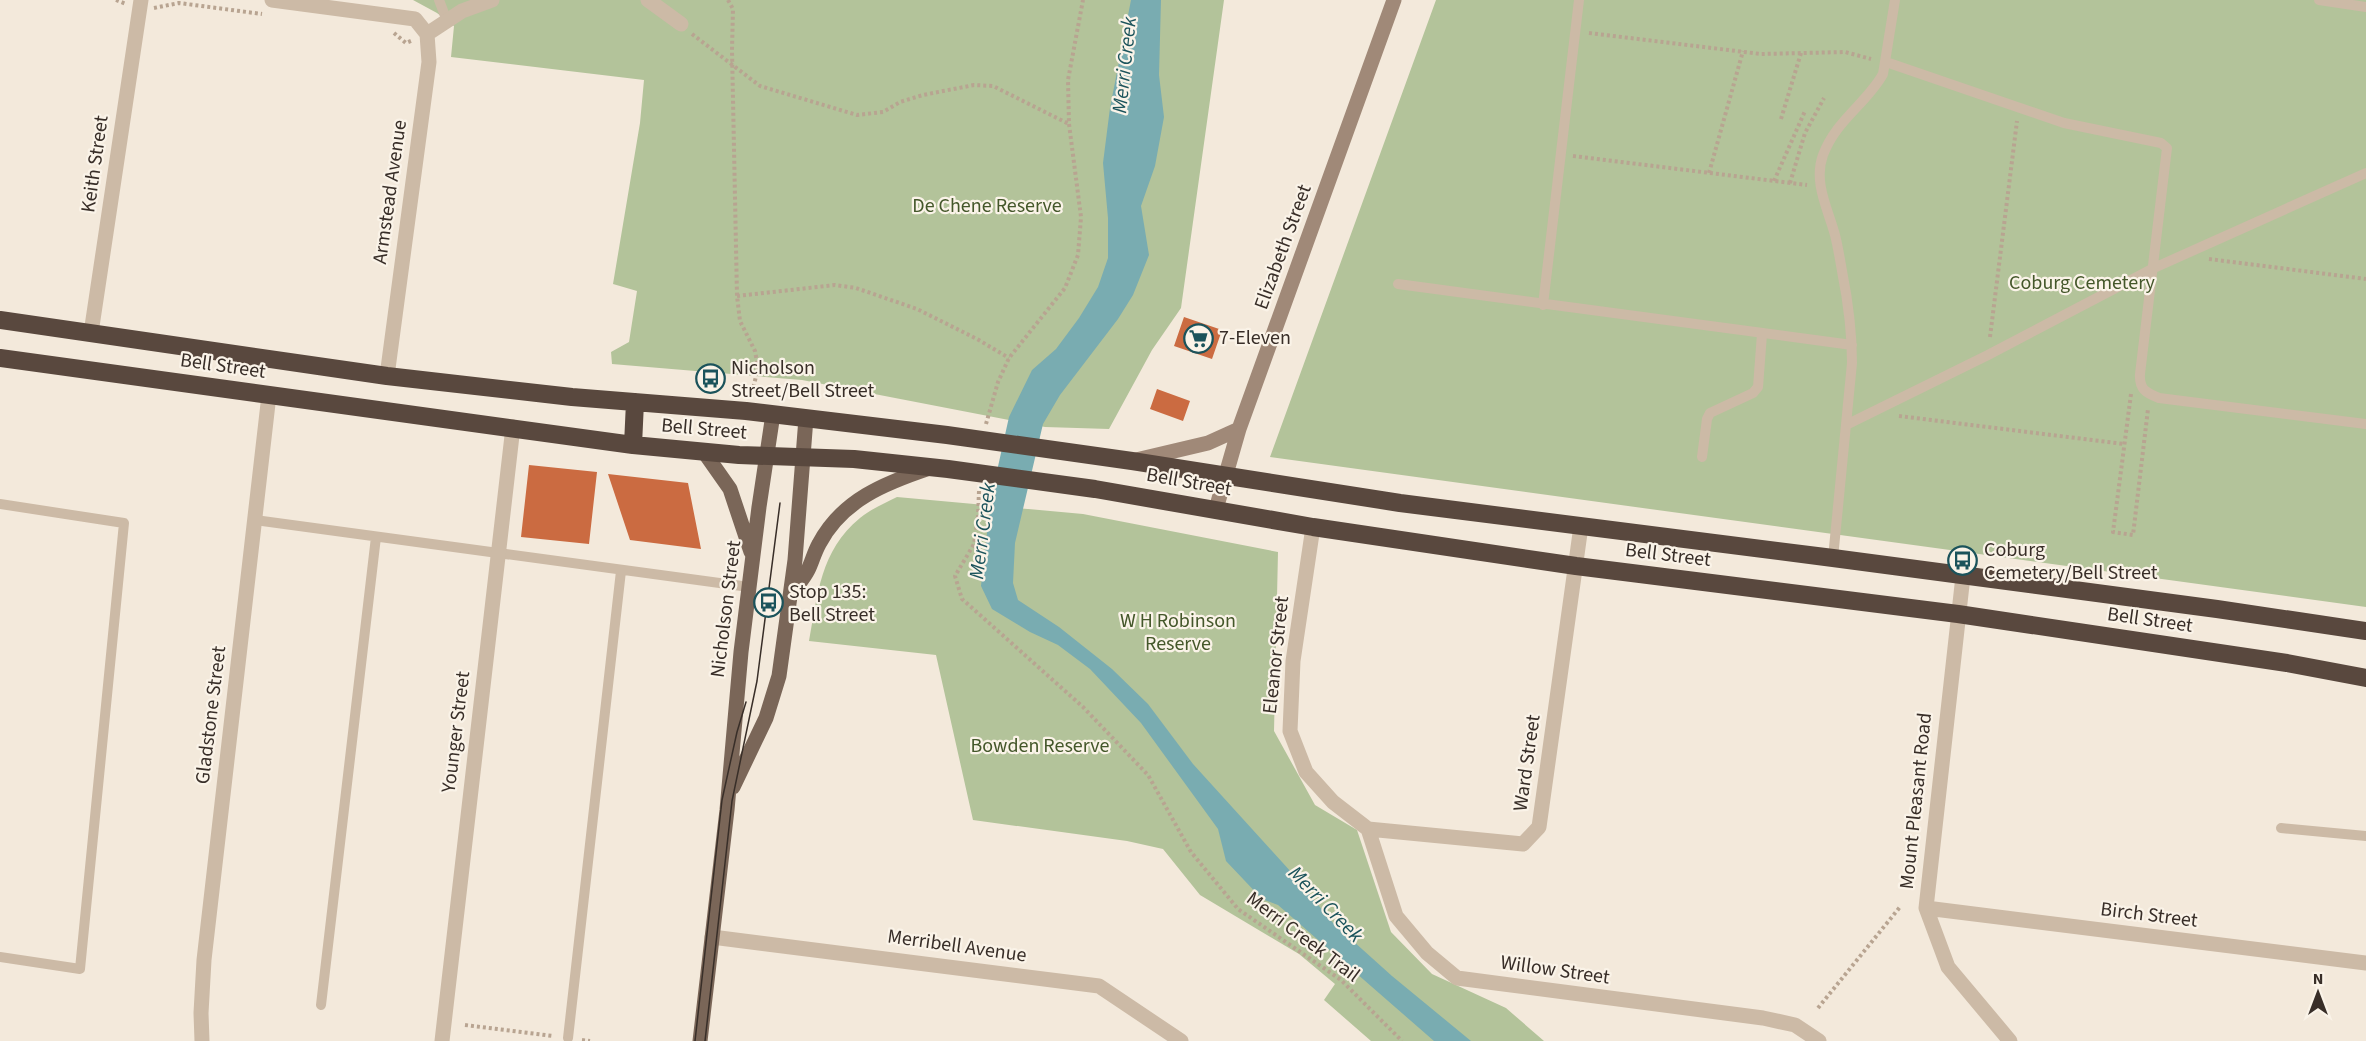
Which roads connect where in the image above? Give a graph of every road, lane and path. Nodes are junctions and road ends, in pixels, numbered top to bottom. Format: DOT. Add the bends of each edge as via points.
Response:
graph roads {
  1 [pos="141,0"];
  2 [pos="272,0"];
  3 [pos="439,0"];
  4 [pos="492,0"];
  5 [pos="648,0"];
  6 [pos="728,0"];
  7 [pos="1394,0"];
  8 [pos="1579,0"];
  9 [pos="1895,0"];
  10 [pos="2319,0"];
  11 [pos="319,3"];
  12 [pos="2366,7"];
  13 [pos="447,21"];
  14 [pos="681,24"];
  15 [pos="1575,32"];
  16 [pos="427,34"];
  17 [pos="1743,51"];
  18 [pos="1801,53"];
  19 [pos="1886,63"];
  20 [pos="733,64"];
  21 [pos="1824,98"];
  22 [pos="2019,106"];
  23 [pos="1805,111"];
  24 [pos="1781,119"];
  25 [pos="1069,124"];
  26 [pos="1561,154"];
  27 [pos="1709,173"];
  28 [pos="2366,173"];
  29 [pos="1773,181"];
  30 [pos="1790,183"];
  31 [pos="1820,186"];
  32 [pos="2181,256"];
  33 [pos="2154,268"];
  34 [pos="2366,279"];
  35 [pos="1398,284"];
  36 [pos="737,296"];
  37 [pos="1543,305"];
  38 [pos="0,320"];
  39 [pos="91,333"];
  40 [pos="1762,334"];
  41 [pos="1852,345"];
  42 [pos="1988,355"];
  43 [pos="0,358"];
  44 [pos="1009,358"];
  45 [pos="387,376"];
  46 [pos="2141,386"];
  47 [pos="2150,394"];
  48 [pos="269,395"];
  49 [pos="635,402"];
  50 [pos="1881,408"];
  51 [pos="746,411"];
  52 [pos="773,414"];
  53 [pos="806,418"];
  54 [pos="2366,424"];
  55 [pos="1846,425"];
  56 [pos="513,427"];
  57 [pos="1239,429"];
  58 [pos="2124,444"];
  59 [pos="633,445"];
  60 [pos="704,452"];
  61 [pos="767,456"];
  62 [pos="801,457"];
  63 [pos="1702,457"];
  64 [pos="1131,461"];
  65 [pos="940,468"];
  66 [pos="1225,477"];
  67 [pos="0,504"];
  68 [pos="1216,509"];
  69 [pos="255,520"];
  70 [pos="1581,526"];
  71 [pos="1313,527"];
  72 [pos="376,537"];
  73 [pos="498,555"];
  74 [pos="753,558"];
  75 [pos="1833,558"];
  76 [pos="1576,566"];
  77 [pos="621,571"];
  78 [pos="1963,576"];
  79 [pos="749,587"];
  80 [pos="790,596"];
  81 [pos="1958,614"];
  82 [pos="2366,631"];
  83 [pos="2366,678"];
  84 [pos="727,810"];
  85 [pos="2281,828"];
  86 [pos="1368,829"];
  87 [pos="2366,836"];
  88 [pos="1191,852"];
  89 [pos="1900,907"];
  90 [pos="1926,908"];
  91 [pos="712,937"];
  92 [pos="0,957"];
  93 [pos="2366,963"];
  94 [pos="321,1005"];
  95 [pos="1818,1008"];
  96 [pos="465,1024"];
  97 [pos="568,1038"];
  98 [pos="202,1041"];
  99 [pos="442,1041"];
  100 [pos="590,1041"];
  101 [pos="700,1041"];
  102 [pos="1181,1041"];
  103 [pos="1402,1041"];
  104 [pos="1818,1041"];
  105 [pos="2010,1041"];
  1 -- 39 [label="street, Keith Street"];
  2 -- 11 [label="street"];
  3 -- 13 [label="lane"];
  4 -- 13 [label="street"];
  5 -- 14 [label="street"];
  6 -- 20 [label="path" via="733,9"];
  7 -- 57 [label="main road, Elizabeth Street"];
  8 -- 15 [label="lane"];
  9 -- 19 [label="lane"];
  10 -- 12 [label="lane"];
  11 -- 16 [label="street" via="415,19"];
  13 -- 16 [label="street"];
  14 -- 20 [label="path"];
  15 -- 17 [label="path"];
  15 -- 26 [label="lane"];
  16 -- 45 [label="street, Armstead Avenue" via="429,62"];
  17 -- 18 [label="path"];
  17 -- 27 [label="path"];
  18 -- 19 [label="path" via="1845,52"];
  18 -- 24 [label="path"];
  19 -- 22 [label="lane"];
  19 -- 31 [label="lane" via="1878,82 1844,119 1828,144 1820,165"];
  20 -- 25 [label="path" via="748,79 770,90 856,115 883,112 923,95 974,85 993,86"];
  20 -- 36 [label="path"];
  21 -- 30 [label="path" via="1805,133"];
  22 -- 33 [label="lane" via="2064,123 2161,143 2168,148"];
  22 -- 42 [label="path"];
  23 -- 29 [label="path"];
  26 -- 27 [label="path"];
  26 -- 37 [label="lane"];
  27 -- 29 [label="path"];
  28 -- 32 [label="lane"];
  29 -- 30 [label="path"];
  30 -- 31 [label="path"];
  31 -- 41 [label="lane" via="1843,272"];
  32 -- 33 [label="lane"];
  32 -- 34 [label="path"];
  33 -- 42 [label="lane"];
  33 -- 46 [label="lane"];
  35 -- 37 [label="lane"];
  36 -- 44 [label="path" via="835,285 856,288 917,309"];
  36 -- 51 [label="path" via="740,321 755,351 758,369"];
  37 -- 40 [label="lane"];
  38 -- 39 [label="highway, Bell Street"];
  39 -- 45 [label="highway, Bell Street"];
  40 -- 41 [label="lane"];
  40 -- 63 [label="lane" via="1758,387 1710,413"];
  41 -- 55 [label="lane"];
  42 -- 50 [label="lane"];
  43 -- 48 [label="highway, Bell Street"];
  45 -- 49 [label="highway, Bell Street"];
  46 -- 47 [label="lane"];
  46 -- 58 [label="path" via="2131,394"];
  47 -- 54 [label="lane" via="2171,400"];
  47 -- 58 [label="path" via="2133,535 2113,532"];
  48 -- 56 [label="highway, Bell Street"];
  48 -- 69 [label="street, Gladstone Street"];
  49 -- 51 [label="highway, Bell Street"];
  49 -- 59 [label="highway"];
  50 -- 55 [label="lane"];
  50 -- 58 [label="path" via="1891,415"];
  51 -- 52 [label="highway, Bell Street"];
  52 -- 53 [label="highway, Bell Street"];
  52 -- 61 [label="main road, Nicholson Street"];
  53 -- 62 [label="main road, Nicholson Street"];
  53 -- 64 [label="highway, Bell Street"];
  55 -- 75 [label="lane"];
  56 -- 59 [label="highway, Bell Street"];
  56 -- 73 [label="street, Younger Street"];
  57 -- 64 [label="main road" via="1208,443"];
  57 -- 66 [label="main road, Elizabeth Street"];
  59 -- 60 [label="highway, Bell Street"];
  60 -- 61 [label="highway, Bell Street"];
  60 -- 74 [label="main road" via="730,489"];
  61 -- 62 [label="highway, Bell Street"];
  61 -- 74 [label="main road, Nicholson Street"];
  62 -- 65 [label="highway, Bell Street"];
  62 -- 80 [label="main road, Nicholson Street"];
  64 -- 66 [label="highway, Bell Street"];
  65 -- 68 [label="highway, Bell Street"];
  65 -- 80 [label="main road" via="890,482 848,507 831,525"];
  66 -- 68 [label="main road, Elizabeth Street"];
  66 -- 70 [label="highway, Bell Street"];
  67 -- 92 [label="lane" via="124,523 80,969"];
  68 -- 71 [label="highway, Bell Street"];
  69 -- 72 [label="lane"];
  69 -- 98 [label="street, Gladstone Street" via="204,960"];
  70 -- 75 [label="highway, Bell Street"];
  70 -- 76 [label="street, Ward Street"];
  71 -- 76 [label="highway, Bell Street"];
  71 -- 86 [label="street, Eleanor Street" via="1293,662 1290,731 1306,772 1332,802"];
  72 -- 73 [label="lane"];
  72 -- 94 [label="lane"];
  73 -- 77 [label="lane"];
  73 -- 99 [label="street, Younger Street"];
  74 -- 79 [label="main road, Nicholson Street"];
  75 -- 78 [label="highway, Bell Street"];
  76 -- 81 [label="highway, Bell Street"];
  76 -- 86 [label="street, Ward Street" via="1539,827 1522,844"];
  77 -- 79 [label="lane"];
  77 -- 97 [label="lane"];
  78 -- 81 [label="street, Mount Pleasant Road"];
  78 -- 82 [label="highway, Bell Street"];
  79 -- 84 [label="main road, Nicholson Street"];
  80 -- 84 [label="main road, Nicholson Street" via="774,695 732,789"];
  81 -- 83 [label="highway, Bell Street"];
  81 -- 90 [label="street, Mount Pleasant Road"];
  84 -- 91 [label="main road, Nicholson Street"];
  85 -- 87 [label="lane"];
  86 -- 104 [label="street, Willow Street" via="1396,916 1427,953 1457,978 1762,1018 1796,1025"];
  88 -- 103 [label="path, Merri Creek Trail" via="1238,909 1341,980"];
  89 -- 95 [label="path"];
  90 -- 93 [label="street, Birch Street"];
  90 -- 105 [label="street, Mount Pleasant Road" via="1948,967"];
  91 -- 101 [label="main road, Nicholson Street"];
  91 -- 102 [label="street, Merribell Avenue" via="1099,986"];
  96 -- 97 [label="path"];
  97 -- 100 [label="path"];
}
